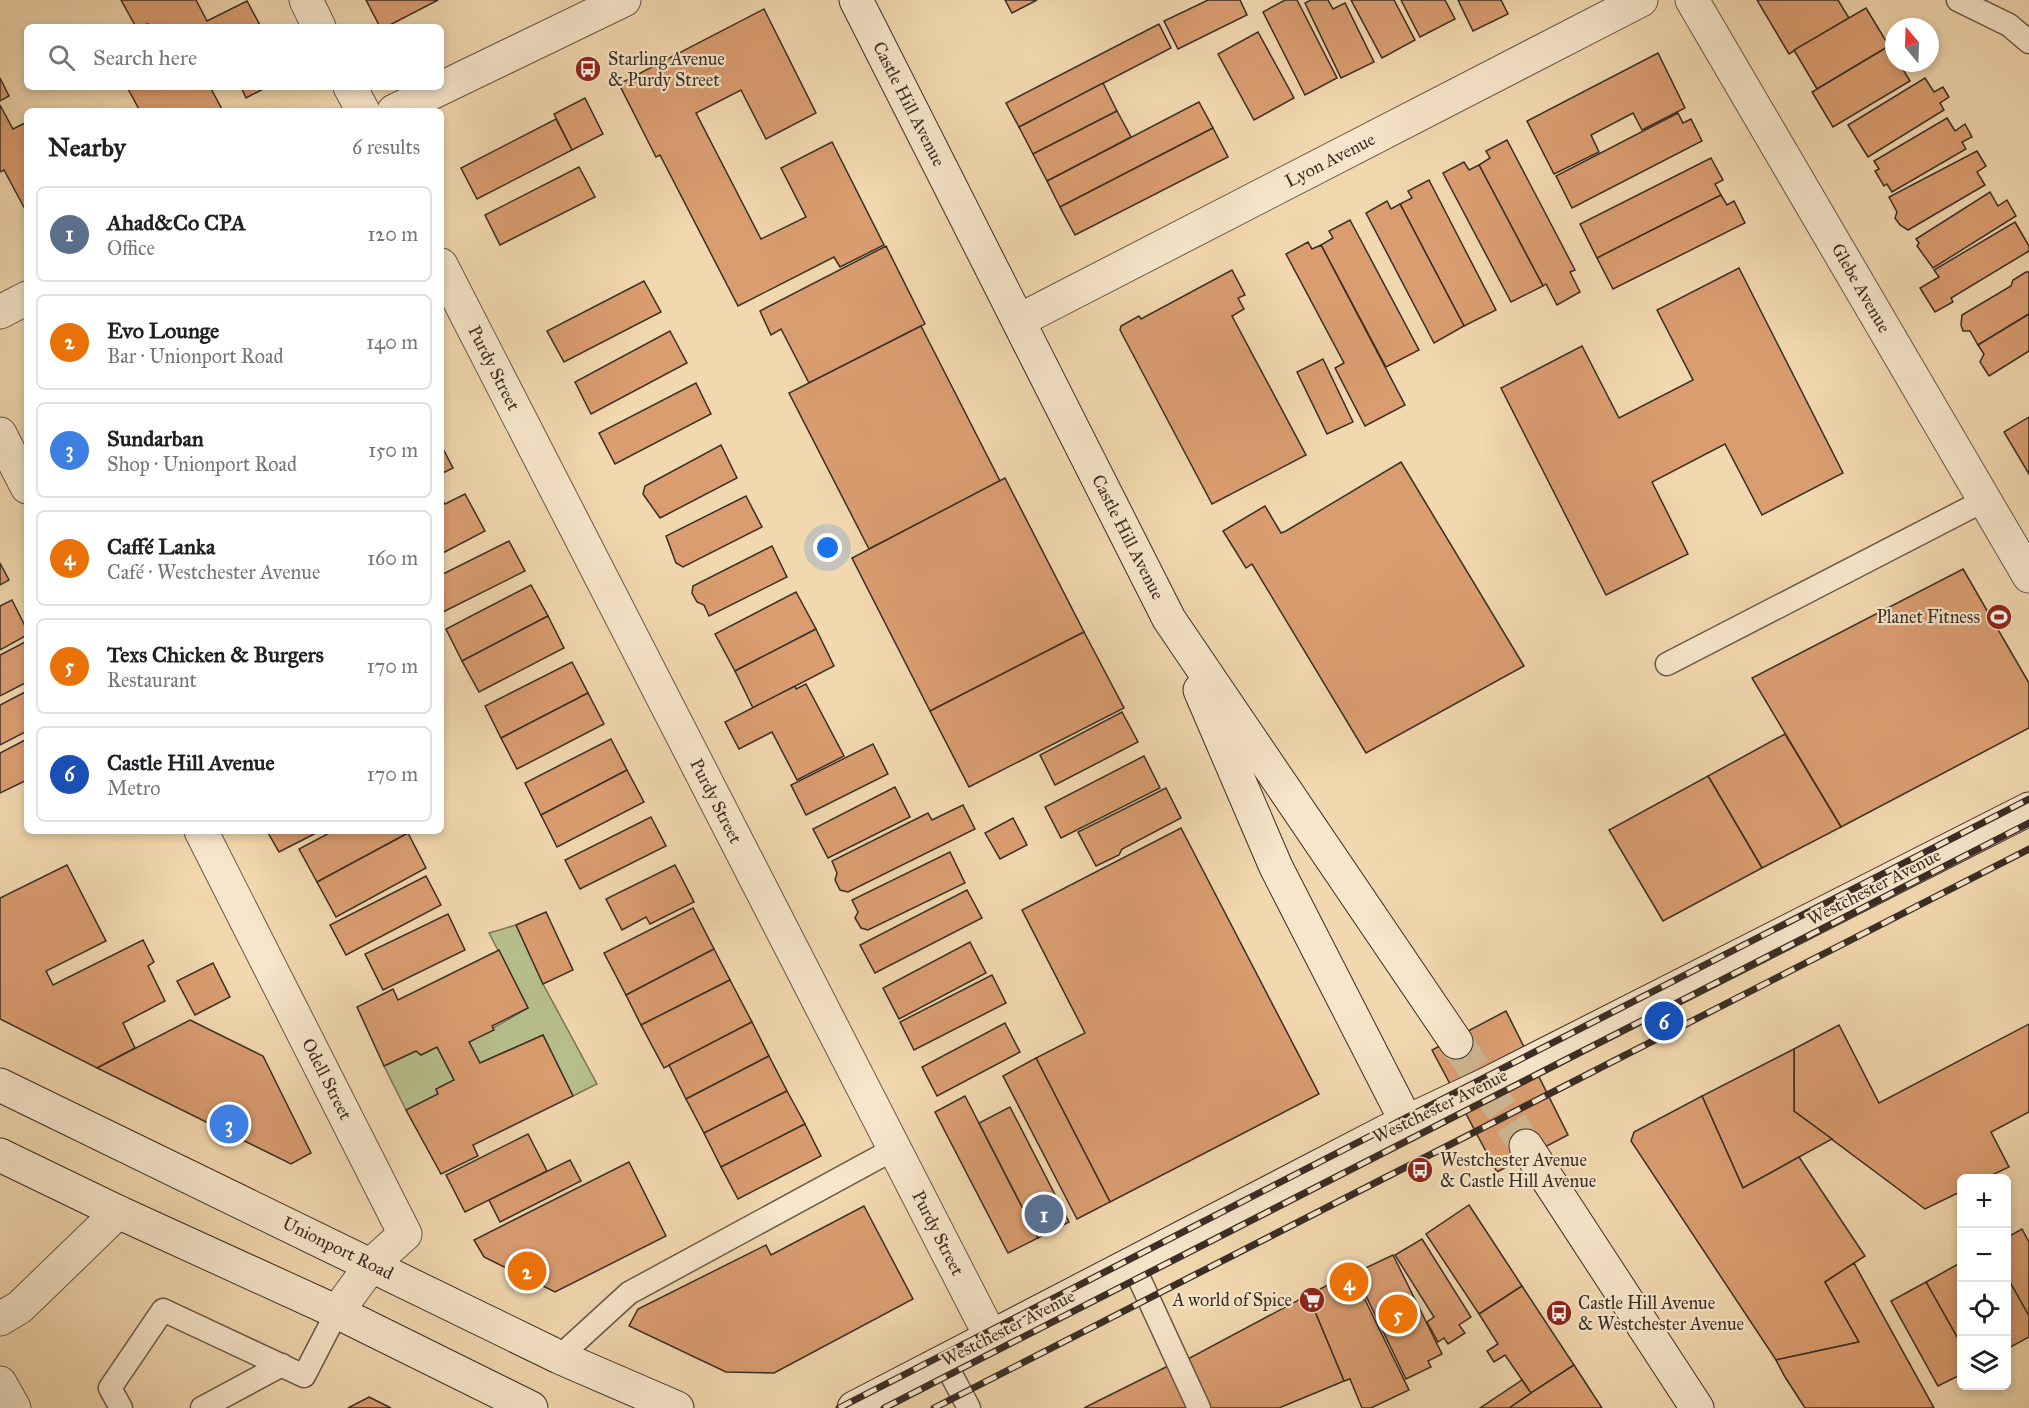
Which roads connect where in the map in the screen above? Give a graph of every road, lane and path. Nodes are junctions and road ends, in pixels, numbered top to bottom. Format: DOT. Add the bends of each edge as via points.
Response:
graph roads {
  1 [pos="306,0"];
  2 [pos="624,0"];
  3 [pos="856,0"];
  4 [pos="1641,0"];
  5 [pos="1692,0"];
  6 [pos="1958,0"];
  7 [pos="318,24"];
  8 [pos="2029,42"];
  9 [pos="444,87"];
  10 [pos="352,90"];
  11 [pos="438,90"];
  12 [pos="361,108"];
  13 [pos="400,108"];
  14 [pos="444,271"];
  15 [pos="24,300"];
  16 [pos="0,312"];
  17 [pos="1020,320"];
  18 [pos="0,434"];
  19 [pos="24,481"];
  20 [pos="1985,500"];
  21 [pos="2029,576"];
  22 [pos="1169,619"];
  23 [pos="1667,664"];
  24 [pos="2029,809"];
  25 [pos="203,834"];
  26 [pos="1456,1042"];
  27 [pos="0,1085"];
  28 [pos="1406,1121"];
  29 [pos="1526,1146"];
  30 [pos="894,1149"];
  31 [pos="0,1155"];
  32 [pos="118,1212"];
  33 [pos="1132,1263"];
  34 [pos="372,1264"];
  35 [pos="337,1311"];
  36 [pos="0,1319"];
  37 [pos="991,1337"];
  38 [pos="559,1357"];
  39 [pos="944,1362"];
  40 [pos="282,1365"];
  41 [pos="0,1383"];
  42 [pos="518,1405"];
  43 [pos="14,1408"];
  44 [pos="121,1408"];
  45 [pos="202,1408"];
  46 [pos="677,1408"];
  47 [pos="855,1408"];
  48 [pos="969,1408"];
  49 [pos="1199,1408"];
  50 [pos="1697,1408"];
  1 -- 7 [label="street"];
  2 -- 9 [label="street"];
  3 -- 17 [label="street, Castle Hill Avenue"];
  4 -- 17 [label="street, Lyon Avenue"];
  5 -- 20 [label="street, Glebe Avenue"];
  6 -- 8 [label="lane" via="2009,25"];
  10 -- 12 [label="street"];
  11 -- 13 [label="street"];
  14 -- 30 [label="street, Purdy Street"];
  15 -- 16 [label="street"];
  17 -- 22 [label="street, Castle Hill Avenue"];
  18 -- 19 [label="street"];
  20 -- 21 [label="street, Glebe Avenue"];
  20 -- 23 [label="lane"];
  22 -- 26 [label="street, Castle Hill Avenue"];
  22 -- 28 [label="street" via="1276,867"];
  24 -- 28 [label="street, Westchester Avenue" via="1485,1085"];
  25 -- 34 [label="street, Odell Street" via="405,1234"];
  27 -- 34 [label="street, Unionport Road"];
  28 -- 33 [label="street, Westchester Avenue"];
  29 -- 50 [label="street"];
  30 -- 37 [label="street, Purdy Street"];
  30 -- 38 [label="lane" via="629,1293"];
  31 -- 32 [label="street"];
  32 -- 35 [label="street"];
  32 -- 36 [label="street" via="21,1307"];
  33 -- 37 [label="street, Westchester Avenue"];
  33 -- 49 [label="lane"];
  34 -- 35 [label="street, Odell Street"];
  34 -- 38 [label="street, Unionport Road"];
  35 -- 40 [label="lane" via="304,1376"];
  35 -- 42 [label="street"];
  37 -- 39 [label="street, Westchester Avenue"];
  38 -- 46 [label="street, Unionport Road"];
  39 -- 47 [label="street, Westchester Avenue"];
  39 -- 48 [label="lane"];
  40 -- 44 [label="lane" via="163,1310 110,1388"];
  40 -- 45 [label="lane"];
  41 -- 43 [label="street"];
}
